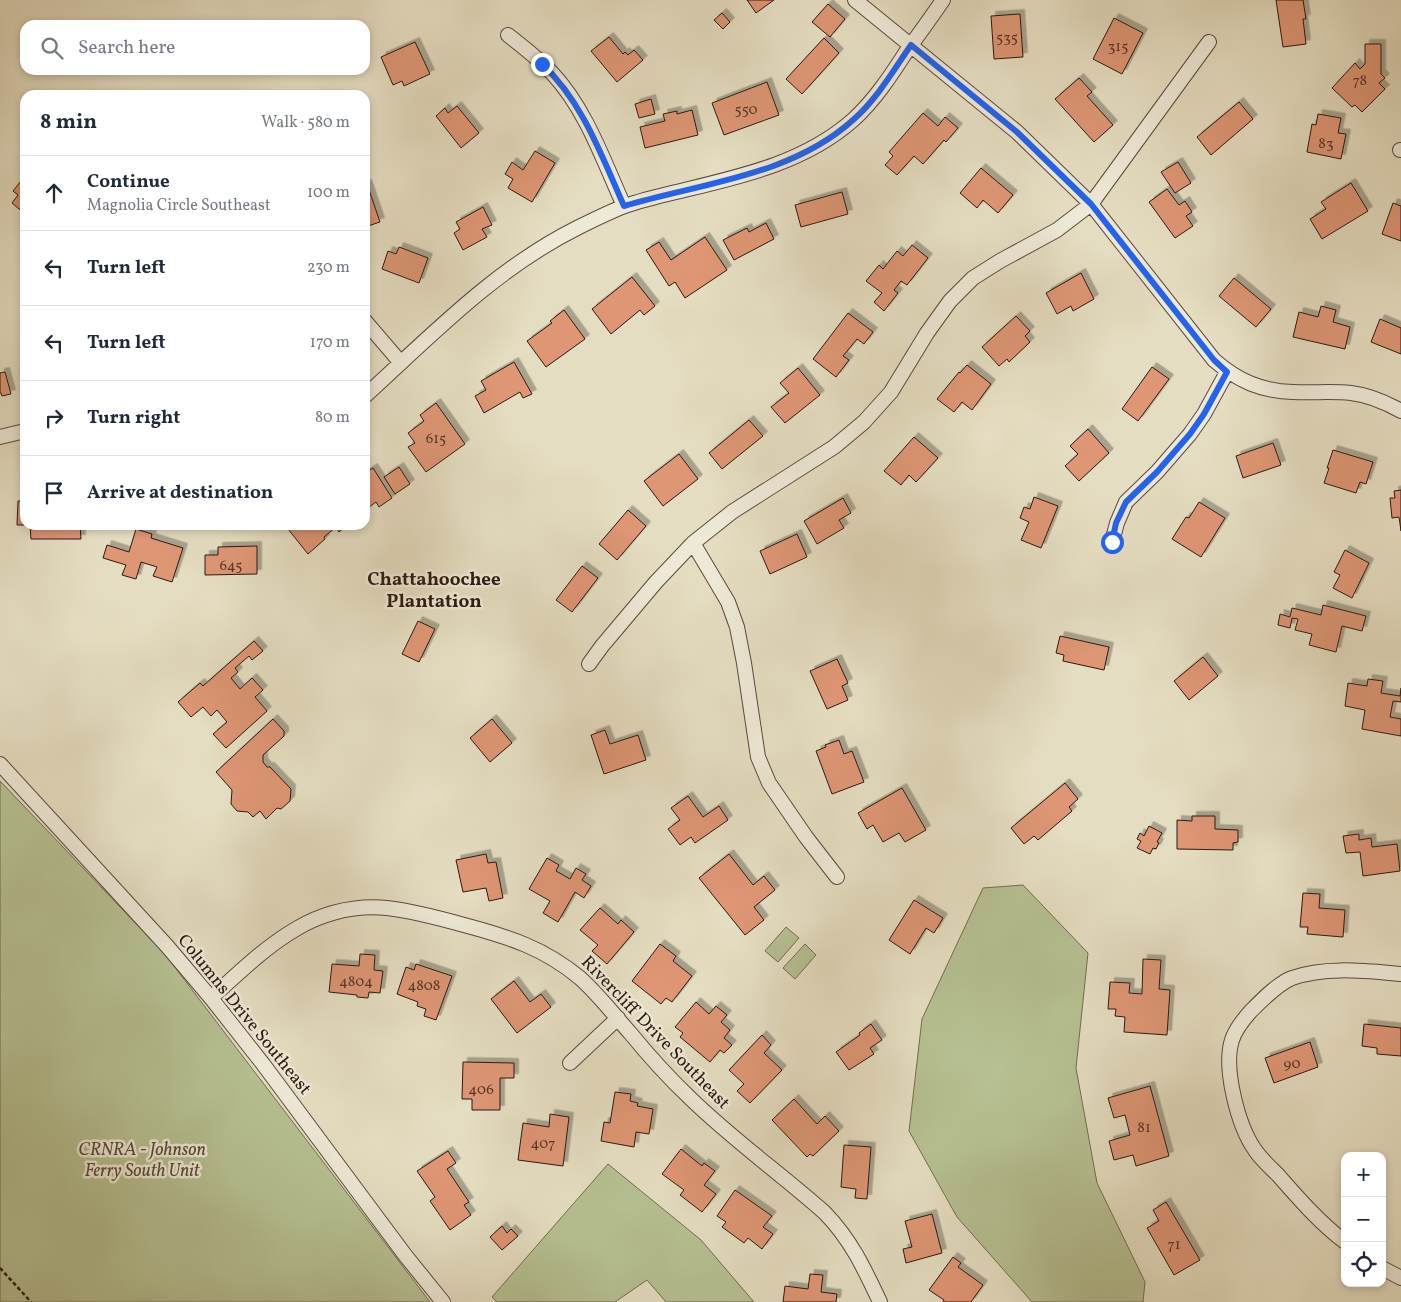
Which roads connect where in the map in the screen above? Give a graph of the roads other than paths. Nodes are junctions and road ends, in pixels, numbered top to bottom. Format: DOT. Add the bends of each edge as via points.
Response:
graph roads {
  1 [pos="855,0"];
  2 [pos="943,0"];
  3 [pos="508,35"];
  4 [pos="1208,42"];
  5 [pos="911,45"];
  6 [pos="1091,204"];
  7 [pos="624,206"];
  8 [pos="370,327"];
  9 [pos="402,362"];
  10 [pos="1227,372"];
  11 [pos="370,391"];
  12 [pos="1401,411"];
  13 [pos="20,432"];
  14 [pos="0,437"];
  15 [pos="1112,542"];
  16 [pos="693,543"];
  17 [pos="589,664"];
  18 [pos="0,764"];
  19 [pos="837,877"];
  20 [pos="1401,974"];
  21 [pos="211,998"];
  22 [pos="618,1018"];
  23 [pos="570,1063"];
  24 [pos="1341,1239"];
  25 [pos="1386,1270"];
  26 [pos="1401,1278"];
  27 [pos="443,1302"];
  28 [pos="880,1302"];
  1 -- 5 [label="street"];
  2 -- 5 [label="street"];
  3 -- 7 [label="street" via="552,73 568,93 596,143"];
  4 -- 6 [label="street"];
  5 -- 6 [label="street" via="1017,132"];
  5 -- 7 [label="street" via="876,96 854,120 808,151 748,174"];
  6 -- 10 [label="street" via="1214,360"];
  6 -- 16 [label="street" via="1057,230 973,278 950,301 891,392 864,422 834,447 732,512"];
  7 -- 9 [label="street" via="525,257"];
  8 -- 9 [label="street"];
  9 -- 11 [label="street"];
  10 -- 12 [label="street" via="1277,391 1351,393"];
  10 -- 15 [label="street" via="1190,434 1126,502 1116,523"];
  13 -- 14 [label="street"];
  16 -- 17 [label="street" via="656,582"];
  16 -- 19 [label="street" via="728,602 737,627 758,757 769,783"];
  18 -- 21 [label="street, Columns Drive Southeast"];
  20 -- 24 [label="street" via="1332,971 1290,979 1246,1016 1231,1042 1229,1067 1238,1112 1254,1149 1326,1228"];
  21 -- 22 [label="street, Rivercliff Drive Southeast" via="265,949 299,926 341,911 386,908 494,933 529,946 565,966"];
  21 -- 27 [label="street, Columns Drive Southeast"];
  22 -- 23 [label="street"];
  22 -- 28 [label="street, Rivercliff Drive Southeast" via="690,1098 835,1223 853,1248"];
  25 -- 26 [label="street"];
}
